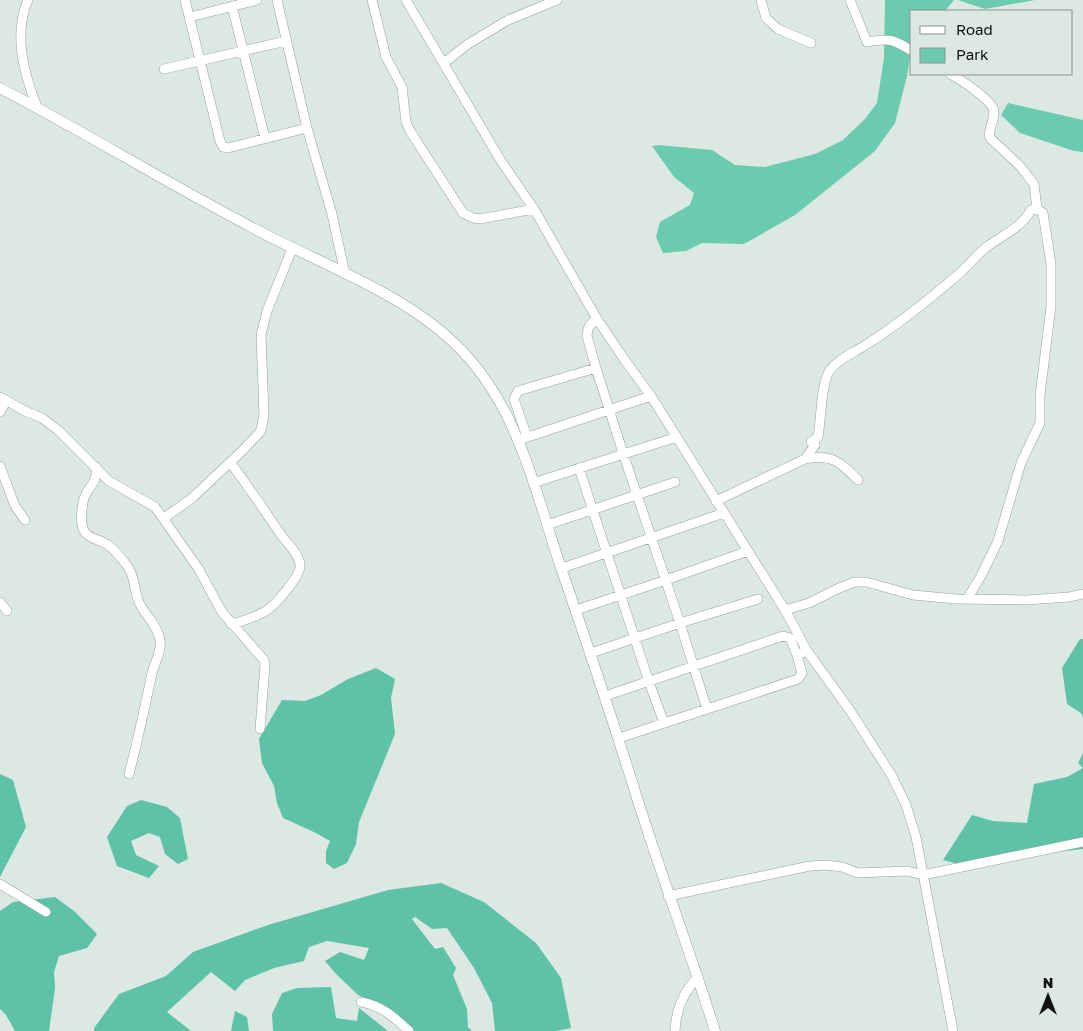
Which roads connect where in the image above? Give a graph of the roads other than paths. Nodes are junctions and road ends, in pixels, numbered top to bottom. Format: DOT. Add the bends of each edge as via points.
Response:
graph roads {
  1 [pos="28,0"];
  2 [pos="186,0"];
  3 [pos="257,0"];
  4 [pos="277,0"];
  5 [pos="372,0"];
  6 [pos="406,0"];
  7 [pos="557,0"];
  8 [pos="761,0"];
  9 [pos="850,0"];
  10 [pos="232,6"];
  11 [pos="190,17"];
  12 [pos="286,41"];
  13 [pos="811,43"];
  14 [pos="910,50"];
  15 [pos="243,51"];
  16 [pos="201,61"];
  17 [pos="444,63"];
  18 [pos="164,70"];
  19 [pos="952,75"];
  20 [pos="0,88"];
  21 [pos="37,107"];
  22 [pos="307,128"];
  23 [pos="265,138"];
  24 [pos="1037,209"];
  25 [pos="534,210"];
  26 [pos="292,248"];
  27 [pos="345,274"];
  28 [pos="597,319"];
  29 [pos="596,368"];
  30 [pos="651,396"];
  31 [pos="3,399"];
  32 [pos="609,410"];
  33 [pos="0,412"];
  34 [pos="677,437"];
  35 [pos="523,438"];
  36 [pos="623,454"];
  37 [pos="805,459"];
  38 [pos="230,462"];
  39 [pos="0,466"];
  40 [pos="96,467"];
  41 [pos="579,468"];
  42 [pos="858,480"];
  43 [pos="675,482"];
  44 [pos="534,483"];
  45 [pos="637,494"];
  46 [pos="716,501"];
  47 [pos="593,509"];
  48 [pos="724,513"];
  49 [pos="164,518"];
  50 [pos="25,520"];
  51 [pos="547,525"];
  52 [pos="651,538"];
  53 [pos="748,551"];
  54 [pos="607,553"];
  55 [pos="562,568"];
  56 [pos="666,580"];
  57 [pos="1083,594"];
  58 [pos="622,595"];
  59 [pos="758,599"];
  60 [pos="967,599"];
  61 [pos="0,602"];
  62 [pos="576,610"];
  63 [pos="785,610"];
  64 [pos="7,611"];
  65 [pos="680,623"];
  66 [pos="231,624"];
  67 [pos="636,639"];
  68 [pos="807,651"];
  69 [pos="591,653"];
  70 [pos="797,655"];
  71 [pos="694,666"];
  72 [pos="649,682"];
  73 [pos="605,696"];
  74 [pos="707,709"];
  75 [pos="664,723"];
  76 [pos="260,729"];
  77 [pos="618,738"];
  78 [pos="130,774"];
  79 [pos="1083,842"];
  80 [pos="923,875"];
  81 [pos="0,884"];
  82 [pos="668,896"];
  83 [pos="46,912"];
  84 [pos="698,977"];
  85 [pos="361,1002"];
  86 [pos="409,1031"];
  87 [pos="675,1031"];
  88 [pos="716,1031"];
  89 [pos="953,1031"];
  1 -- 21 [label="street" via="22,14 20,44"];
  2 -- 11 [label="street"];
  3 -- 10 [label="street"];
  4 -- 12 [label="street"];
  5 -- 25 [label="street" via="386,57 402,88 406,122 463,213 480,219"];
  6 -- 17 [label="street"];
  7 -- 17 [label="street" via="508,20"];
  8 -- 13 [label="street" via="766,18 778,29"];
  9 -- 14 [label="street" via="867,42 894,40"];
  10 -- 11 [label="street"];
  10 -- 15 [label="street"];
  11 -- 16 [label="street"];
  12 -- 15 [label="street"];
  12 -- 22 [label="street"];
  15 -- 16 [label="street"];
  15 -- 23 [label="street"];
  16 -- 18 [label="street"];
  16 -- 23 [label="street" via="223,147"];
  17 -- 25 [label="street"];
  19 -- 24 [label="street" via="968,84 992,107 994,115 988,135 1034,184"];
  20 -- 21 [label="main road"];
  21 -- 26 [label="main road" via="158,177"];
  22 -- 23 [label="street"];
  22 -- 27 [label="street" via="332,214"];
  24 -- 37 [label="street" via="1032,210 1014,230 986,247 962,272 921,305 830,370 818,437 811,442 815,445"];
  24 -- 60 [label="street" via="1043,213 1051,264 1051,307 1040,396 1040,423 1021,464 998,541"];
  25 -- 28 [label="street"];
  26 -- 27 [label="main road"];
  26 -- 38 [label="street" via="261,335 262,426"];
  27 -- 35 [label="main road" via="400,303 455,343 480,371"];
  28 -- 29 [label="street" via="588,330"];
  28 -- 30 [label="street"];
  29 -- 32 [label="street"];
  29 -- 35 [label="street" via="518,391 514,398"];
  30 -- 32 [label="street"];
  30 -- 34 [label="street"];
  31 -- 33 [label="street"];
  31 -- 40 [label="street" via="42,418"];
  32 -- 35 [label="street"];
  32 -- 36 [label="street"];
  34 -- 36 [label="street"];
  34 -- 46 [label="street"];
  35 -- 44 [label="main road"];
  36 -- 41 [label="street"];
  36 -- 45 [label="street"];
  37 -- 42 [label="street" via="830,459 840,463"];
  37 -- 46 [label="street"];
  38 -- 49 [label="street" via="191,499"];
  38 -- 66 [label="street" via="300,566 291,583 266,611"];
  39 -- 50 [label="street" via="15,506"];
  40 -- 49 [label="street" via="109,481 155,507"];
  40 -- 78 [label="street" via="96,479 84,500 83,530 110,546 128,567 139,603 151,618 160,640"];
  41 -- 44 [label="street"];
  41 -- 47 [label="street"];
  43 -- 45 [label="street"];
  44 -- 51 [label="main road"];
  45 -- 47 [label="street"];
  45 -- 52 [label="street"];
  46 -- 48 [label="street"];
  47 -- 51 [label="street"];
  47 -- 54 [label="street"];
  48 -- 52 [label="street"];
  48 -- 53 [label="street"];
  49 -- 66 [label="street"];
  51 -- 55 [label="main road"];
  52 -- 54 [label="street"];
  52 -- 56 [label="street"];
  53 -- 56 [label="street"];
  53 -- 63 [label="street"];
  54 -- 55 [label="street"];
  54 -- 58 [label="street"];
  55 -- 62 [label="main road"];
  56 -- 58 [label="street"];
  56 -- 65 [label="street"];
  57 -- 60 [label="street" via="1027,600"];
  58 -- 62 [label="street"];
  58 -- 67 [label="street"];
  59 -- 65 [label="street"];
  60 -- 63 [label="street" via="913,595 855,582"];
  61 -- 64 [label="street"];
  62 -- 69 [label="main road"];
  63 -- 68 [label="street"];
  65 -- 67 [label="street"];
  65 -- 71 [label="street"];
  66 -- 76 [label="street" via="264,660"];
  67 -- 69 [label="street"];
  67 -- 72 [label="street"];
  68 -- 70 [label="street"];
  68 -- 80 [label="street" via="892,776 906,805"];
  69 -- 73 [label="main road"];
  70 -- 71 [label="street" via="790,638 783,636"];
  70 -- 74 [label="street" via="802,673 798,679"];
  71 -- 72 [label="street"];
  71 -- 74 [label="street"];
  72 -- 73 [label="street"];
  72 -- 75 [label="street"];
  73 -- 77 [label="main road"];
  74 -- 75 [label="street"];
  75 -- 77 [label="street"];
  77 -- 82 [label="main road"];
  79 -- 80 [label="street"];
  80 -- 82 [label="street" via="907,871 858,873 842,867 810,866"];
  80 -- 89 [label="street"];
  81 -- 83 [label="street"];
  82 -- 84 [label="main road"];
  84 -- 87 [label="street" via="680,1004"];
  84 -- 88 [label="main road"];
  85 -- 86 [label="street" via="385,1010"];
}
